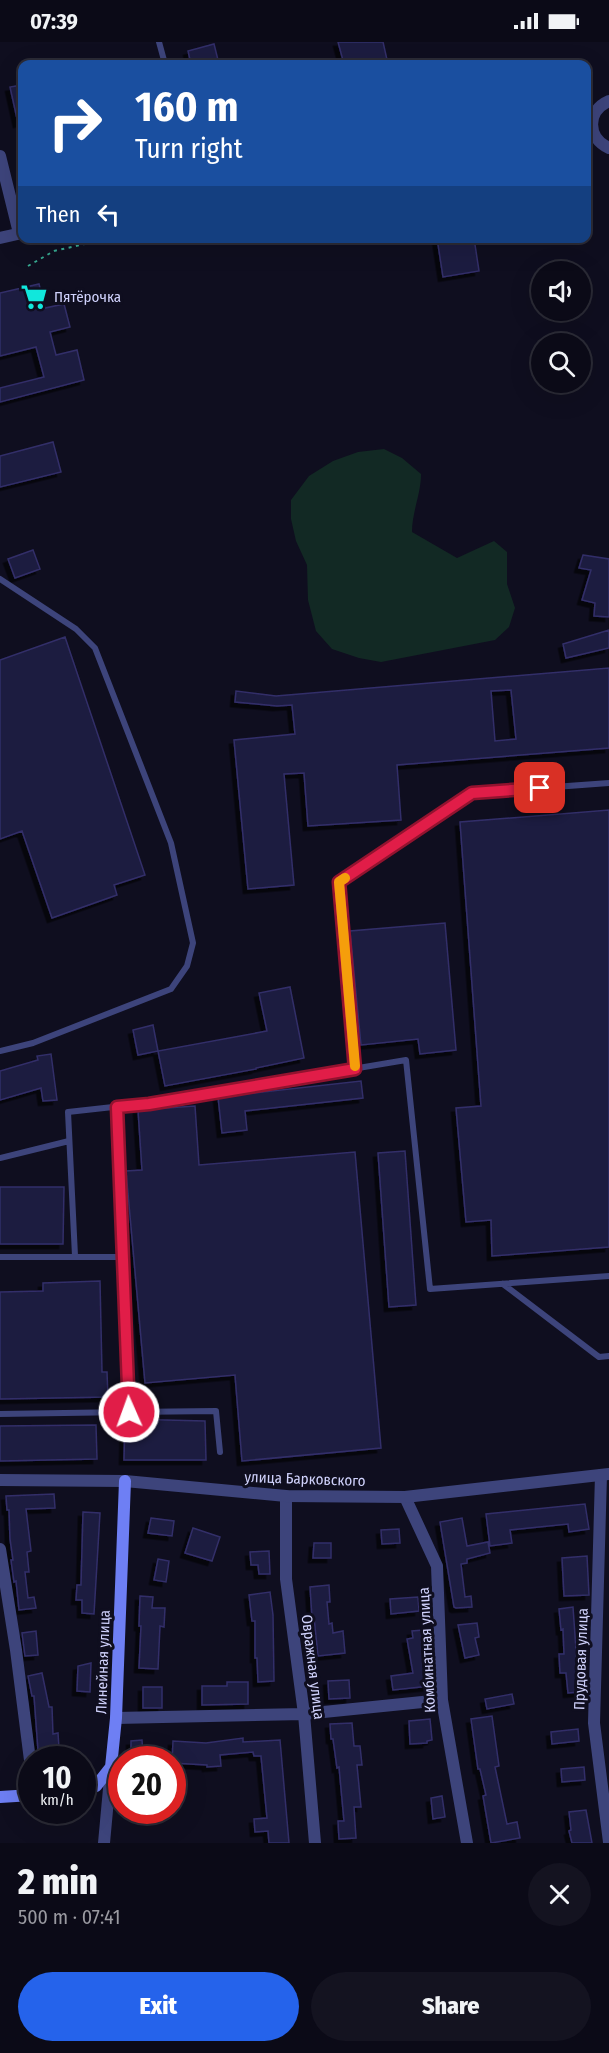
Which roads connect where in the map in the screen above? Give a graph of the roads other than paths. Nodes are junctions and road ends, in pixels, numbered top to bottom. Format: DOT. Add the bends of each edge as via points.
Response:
graph roads {
  1 [pos="159,42"];
  2 [pos="164,60"];
  3 [pos="602,104"];
  4 [pos="591,139"];
  5 [pos="609,148"];
  6 [pos="0,157"];
  7 [pos="18,222"];
  8 [pos="18,234"];
  9 [pos="0,238"];
  10 [pos="0,579"];
  11 [pos="609,783"];
  12 [pos="0,1051"];
  13 [pos="355,1069"];
  14 [pos="117,1107"];
  15 [pos="69,1141"];
  16 [pos="0,1158"];
  17 [pos="75,1256"];
  18 [pos="0,1257"];
  19 [pos="123,1257"];
  20 [pos="609,1276"];
  21 [pos="502,1283"];
  22 [pos="609,1356"];
  23 [pos="129,1412"];
  24 [pos="0,1414"];
  25 [pos="220,1452"];
  26 [pos="605,1475"];
  27 [pos="0,1480"];
  28 [pos="125,1481"];
  29 [pos="286,1496"];
  30 [pos="405,1497"];
  31 [pos="0,1549"];
  32 [pos="442,1700"];
  33 [pos="304,1714"];
  34 [pos="116,1718"];
  35 [pos="28,1746"];
  36 [pos="113,1746"];
  37 [pos="108,1771"];
  38 [pos="96,1786"];
  39 [pos="18,1796"];
  40 [pos="0,1797"];
  41 [pos="108,1800"];
  42 [pos="609,1842"];
  43 [pos="104,1843"];
  44 [pos="315,1843"];
  45 [pos="467,1843"];
  1 -- 2 [label="lane"];
  3 -- 4 [label="street" via="593,116"];
  4 -- 5 [label="street"];
  6 -- 7 [label="street"];
  8 -- 9 [label="street"];
  10 -- 12 [label="lane" via="76,629 96,648 171,843 192,943 187,966 171,989 33,1043"];
  11 -- 13 [label="lane" via="472,793 339,882"];
  13 -- 14 [label="lane"];
  13 -- 21 [label="lane" via="406,1060 430,1288"];
  14 -- 15 [label="lane" via="68,1112"];
  14 -- 19 [label="lane"];
  15 -- 16 [label="lane"];
  15 -- 17 [label="lane"];
  17 -- 18 [label="lane"];
  17 -- 19 [label="lane"];
  19 -- 23 [label="lane"];
  20 -- 21 [label="lane"];
  21 -- 22 [label="lane" via="599,1357"];
  23 -- 24 [label="lane"];
  23 -- 25 [label="lane" via="216,1412"];
  26 -- 30 [label="street, улица Барковского"];
  26 -- 42 [label="street, Прудовая улица" via="594,1723"];
  27 -- 28 [label="street, улица Барковского"];
  28 -- 29 [label="street, улица Барковского"];
  28 -- 34 [label="main road, Линейная улица"];
  29 -- 30 [label="street, улица Барковского"];
  29 -- 33 [label="street, Овражная улица" via="286,1579"];
  30 -- 32 [label="street, Комбинатная улица" via="437,1566"];
  31 -- 35 [label="street"];
  32 -- 33 [label="street"];
  32 -- 45 [label="street, Комбинатная улица"];
  33 -- 34 [label="street"];
  33 -- 44 [label="street, Овражная улица"];
  34 -- 36 [label="main road, Линейная улица"];
  37 -- 38 [label="main road"];
  39 -- 40 [label="main road"];
  41 -- 43 [label="street, Линейная улица"];
}
